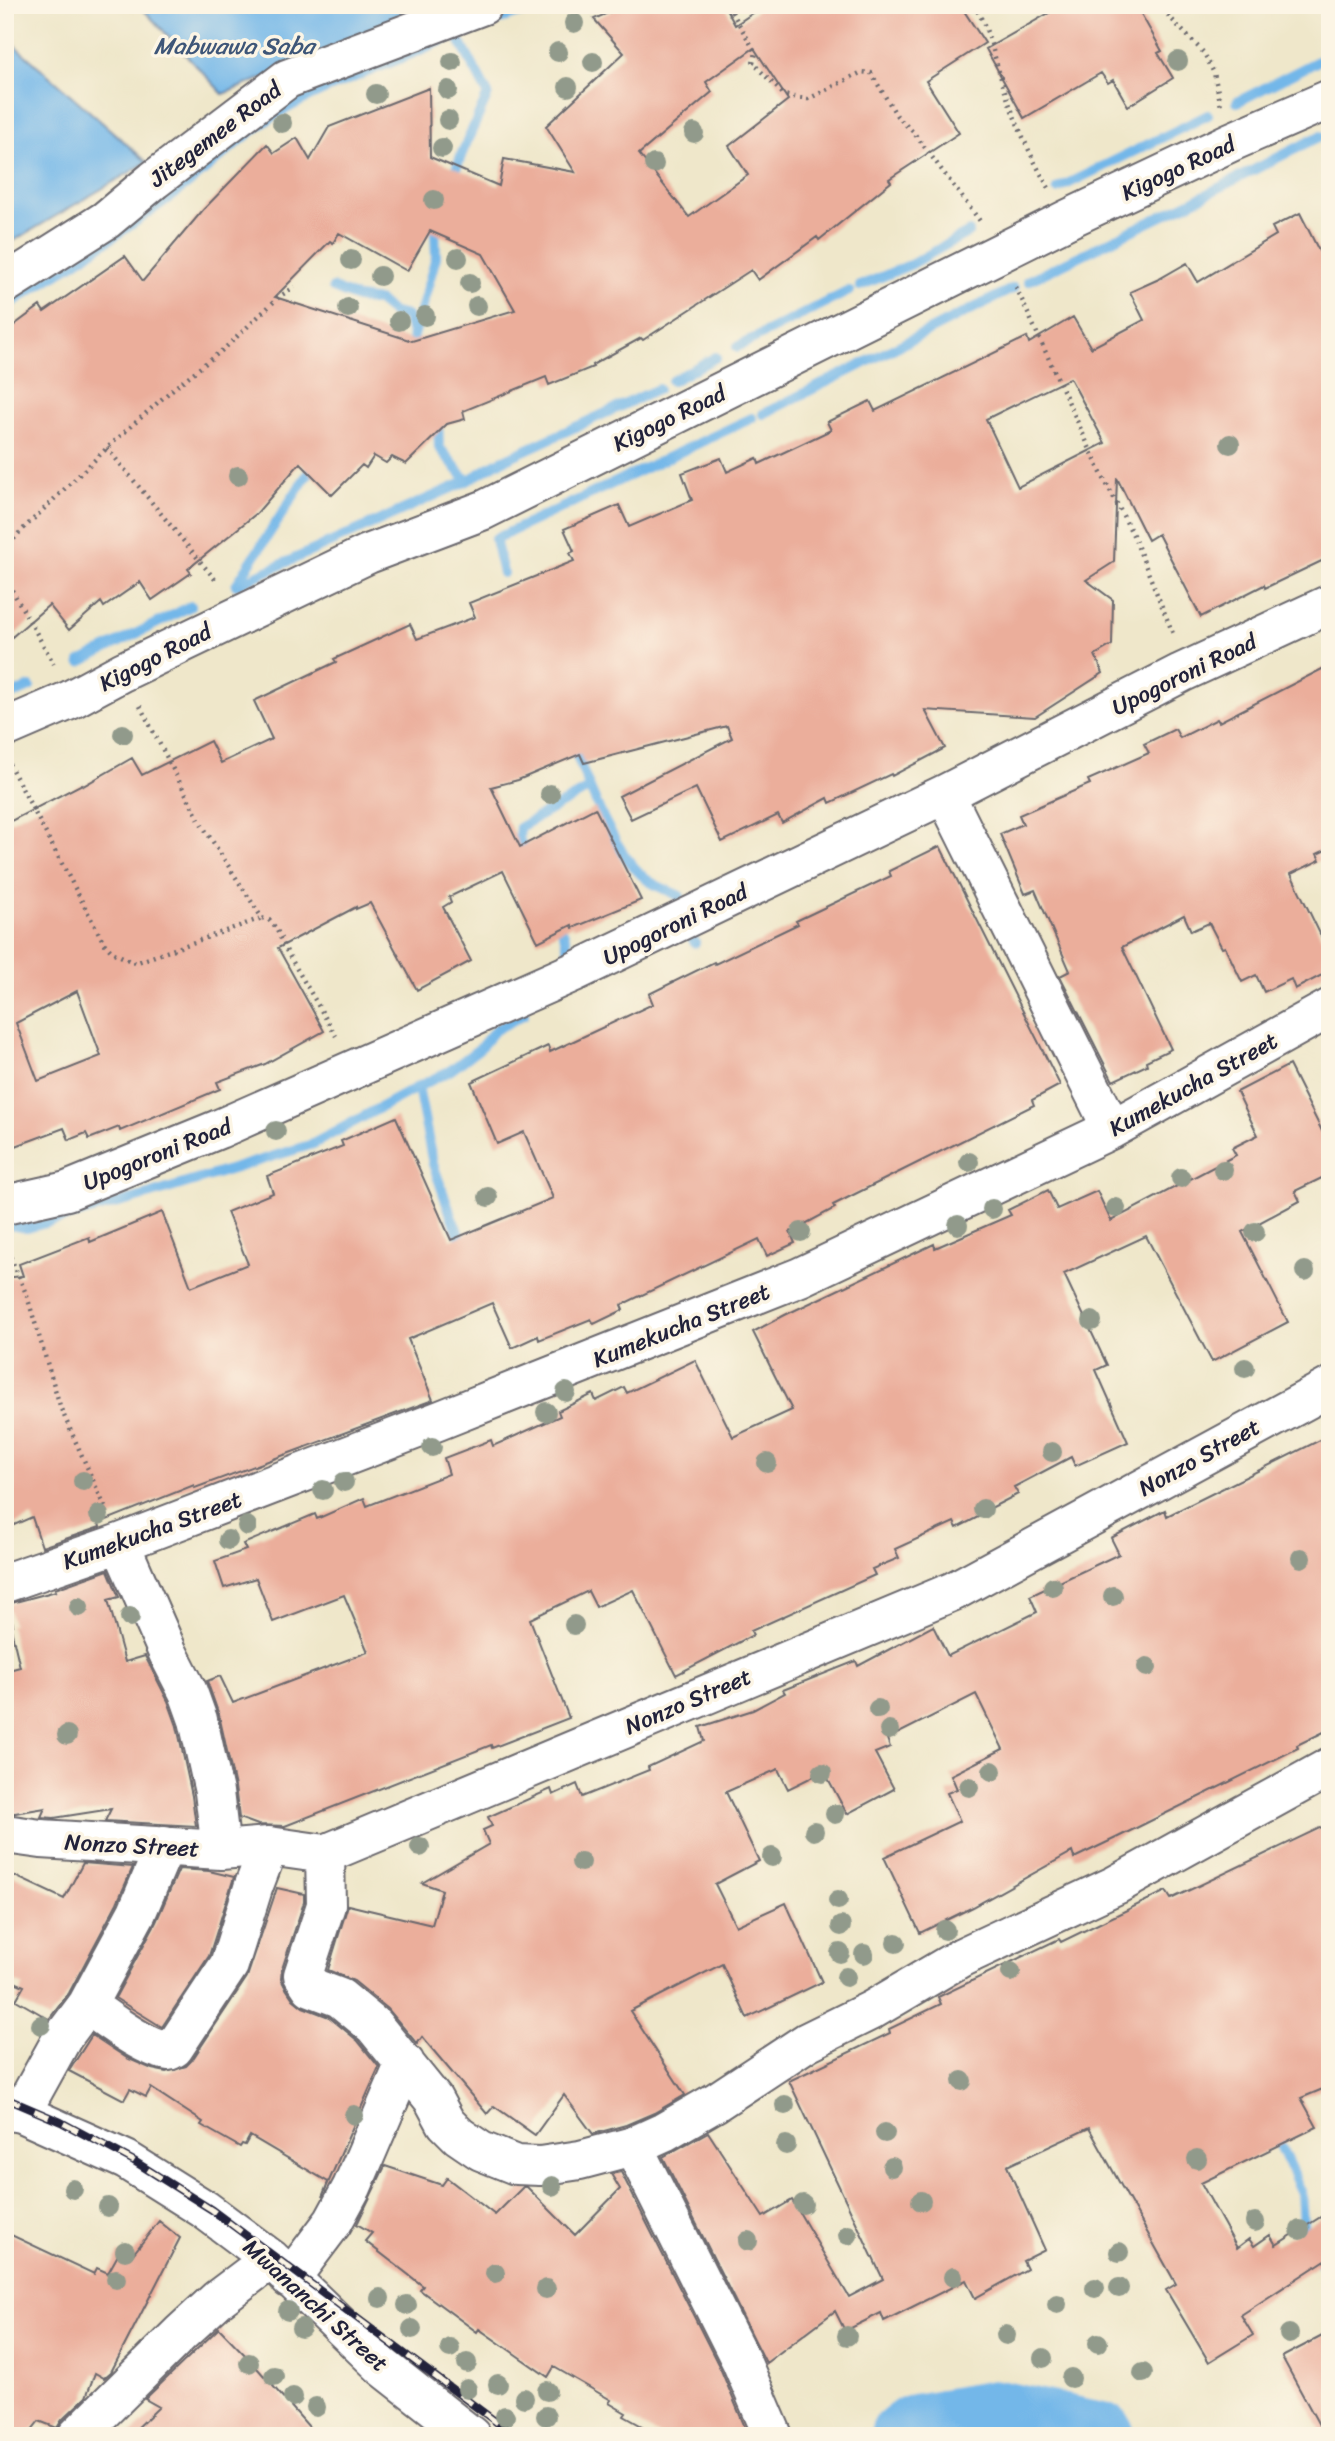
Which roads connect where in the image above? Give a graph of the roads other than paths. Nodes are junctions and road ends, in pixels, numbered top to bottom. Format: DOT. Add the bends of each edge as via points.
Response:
graph roads {
  1 [pos="483,5"];
  2 [pos="1330,99"];
  3 [pos="5,284"];
  4 [pos="1330,604"];
  5 [pos="5,728"];
  6 [pos="945,794"];
  7 [pos="1330,1009"];
  8 [pos="1112,1129"];
  9 [pos="5,1205"];
  10 [pos="1330,1387"];
  11 [pos="120,1544"];
  12 [pos="5,1583"];
  13 [pos="1330,1767"];
  14 [pos="5,1834"];
  15 [pos="165,1846"];
  16 [pos="269,1846"];
  17 [pos="222,1850"];
  18 [pos="324,1854"];
  19 [pos="87,2005"];
  20 [pos="405,2063"];
  21 [pos="13,2112"];
  22 [pos="633,2146"];
  23 [pos="281,2269"];
  24 [pos="77,2436"];
  25 [pos="471,2436"];
  26 [pos="773,2436"];
  1 -- 3 [label="street, Jitegemee Road" via="288,79 106,220"];
  2 -- 5 [label="street, Kigogo Road" via="1068,219 484,510 368,554"];
  4 -- 6 [label="street, Upogoroni Road" via="1181,673"];
  6 -- 8 [label="street"];
  6 -- 9 [label="street, Upogoroni Road" via="574,972 355,1070 67,1191"];
  7 -- 8 [label="street, Kumekucha Street"];
  8 -- 11 [label="street, Kumekucha Street" via="800,1277"];
  10 -- 18 [label="street, Nonzo Street" via="954,1591"];
  11 -- 12 [label="street, Kumekucha Street"];
  11 -- 17 [label="street" via="198,1720"];
  13 -- 22 [label="street" via="1116,1885 962,1957 807,2042 716,2102"];
  14 -- 15 [label="street, Nonzo Street"];
  15 -- 17 [label="street, Nonzo Street"];
  15 -- 19 [label="street" via="137,1912"];
  16 -- 17 [label="street, Nonzo Street"];
  16 -- 18 [label="street, Nonzo Street"];
  16 -- 19 [label="street" via="229,1965 174,2048 164,2051 145,2042"];
  18 -- 20 [label="street" via="326,1905 304,1978 312,1987 351,2005"];
  19 -- 21 [label="street"];
  20 -- 22 [label="street" via="459,2136 516,2165 580,2161"];
  20 -- 23 [label="street" via="333,2222"];
  21 -- 23 [label="street, Mwananchi Street" via="126,2160 204,2209"];
  22 -- 26 [label="street" via="741,2361"];
  23 -- 24 [label="street" via="209,2307"];
  23 -- 25 [label="street, Mwananchi Street" via="383,2367"];
}
